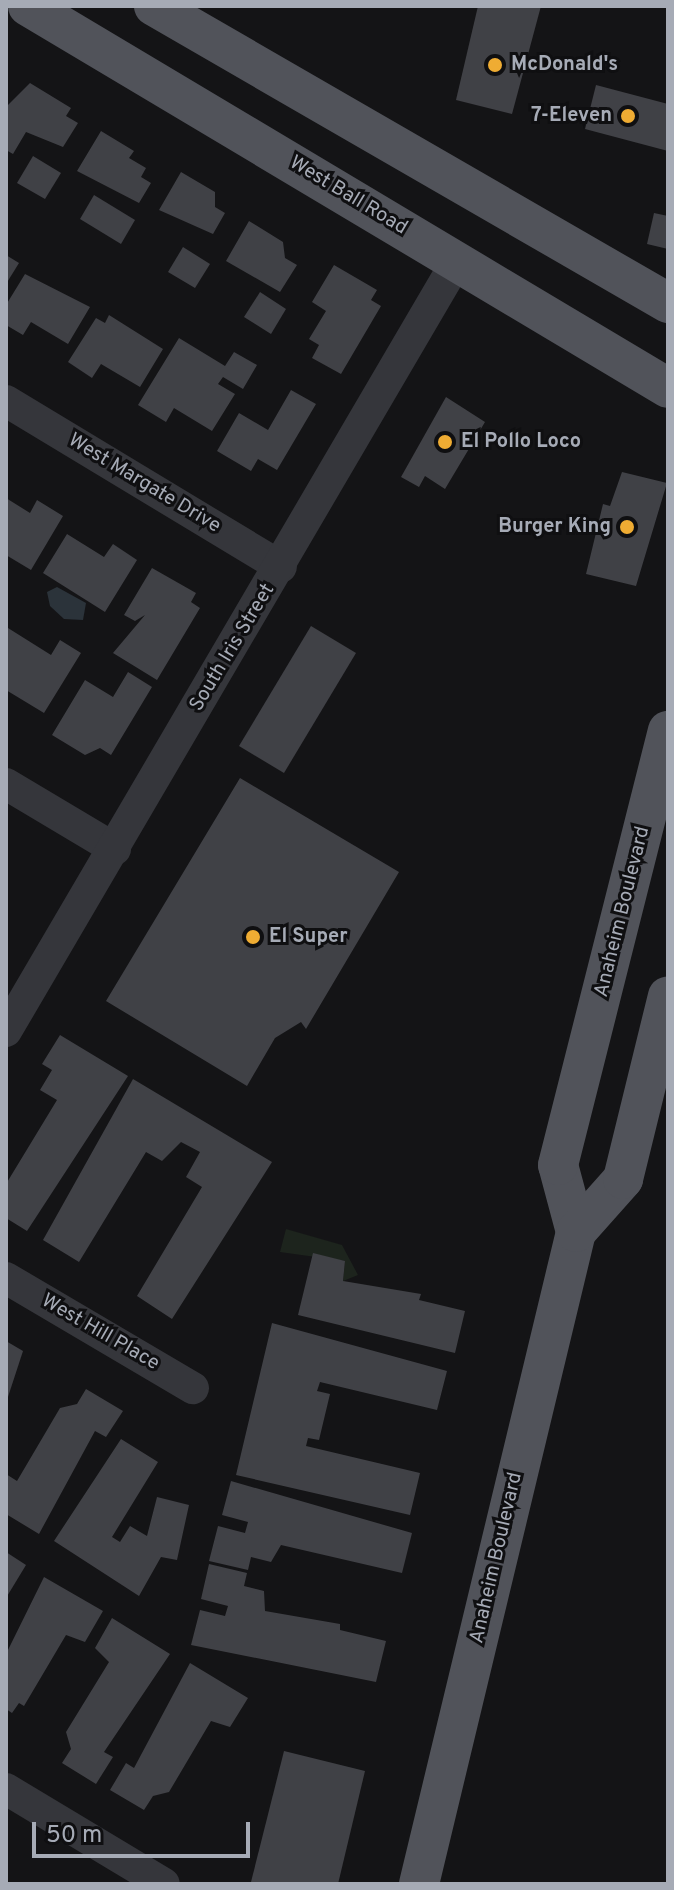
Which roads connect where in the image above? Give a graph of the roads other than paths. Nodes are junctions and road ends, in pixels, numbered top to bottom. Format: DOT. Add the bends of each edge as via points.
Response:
graph roads {
  1 [pos="28,6"];
  2 [pos="154,6"];
  3 [pos="457,261"];
  4 [pos="668,303"];
  5 [pos="668,388"];
  6 [pos="6,401"];
  7 [pos="281,567"];
  8 [pos="668,731"];
  9 [pos="6,784"];
  10 [pos="115,849"];
  11 [pos="668,996"];
  12 [pos="6,1031"];
  13 [pos="576,1232"];
  14 [pos="6,1278"];
  15 [pos="193,1388"];
  16 [pos="6,1789"];
  17 [pos="164,1884"];
  18 [pos="419,1884"];
  1 -- 3 [label="main road, West Ball Road"];
  2 -- 4 [label="main road"];
  3 -- 5 [label="main road, West Ball Road"];
  3 -- 7 [label="street, South Iris Street"];
  6 -- 7 [label="street, West Margate Drive"];
  7 -- 10 [label="street, South Iris Street"];
  8 -- 13 [label="main road, Anaheim Boulevard" via="558,1165"];
  9 -- 10 [label="street"];
  10 -- 12 [label="street, South Iris Street"];
  11 -- 13 [label="main road, Anaheim Boulevard" via="623,1179"];
  13 -- 18 [label="main road, Anaheim Boulevard"];
  14 -- 15 [label="street, West Hill Place"];
  16 -- 17 [label="street"];
}
